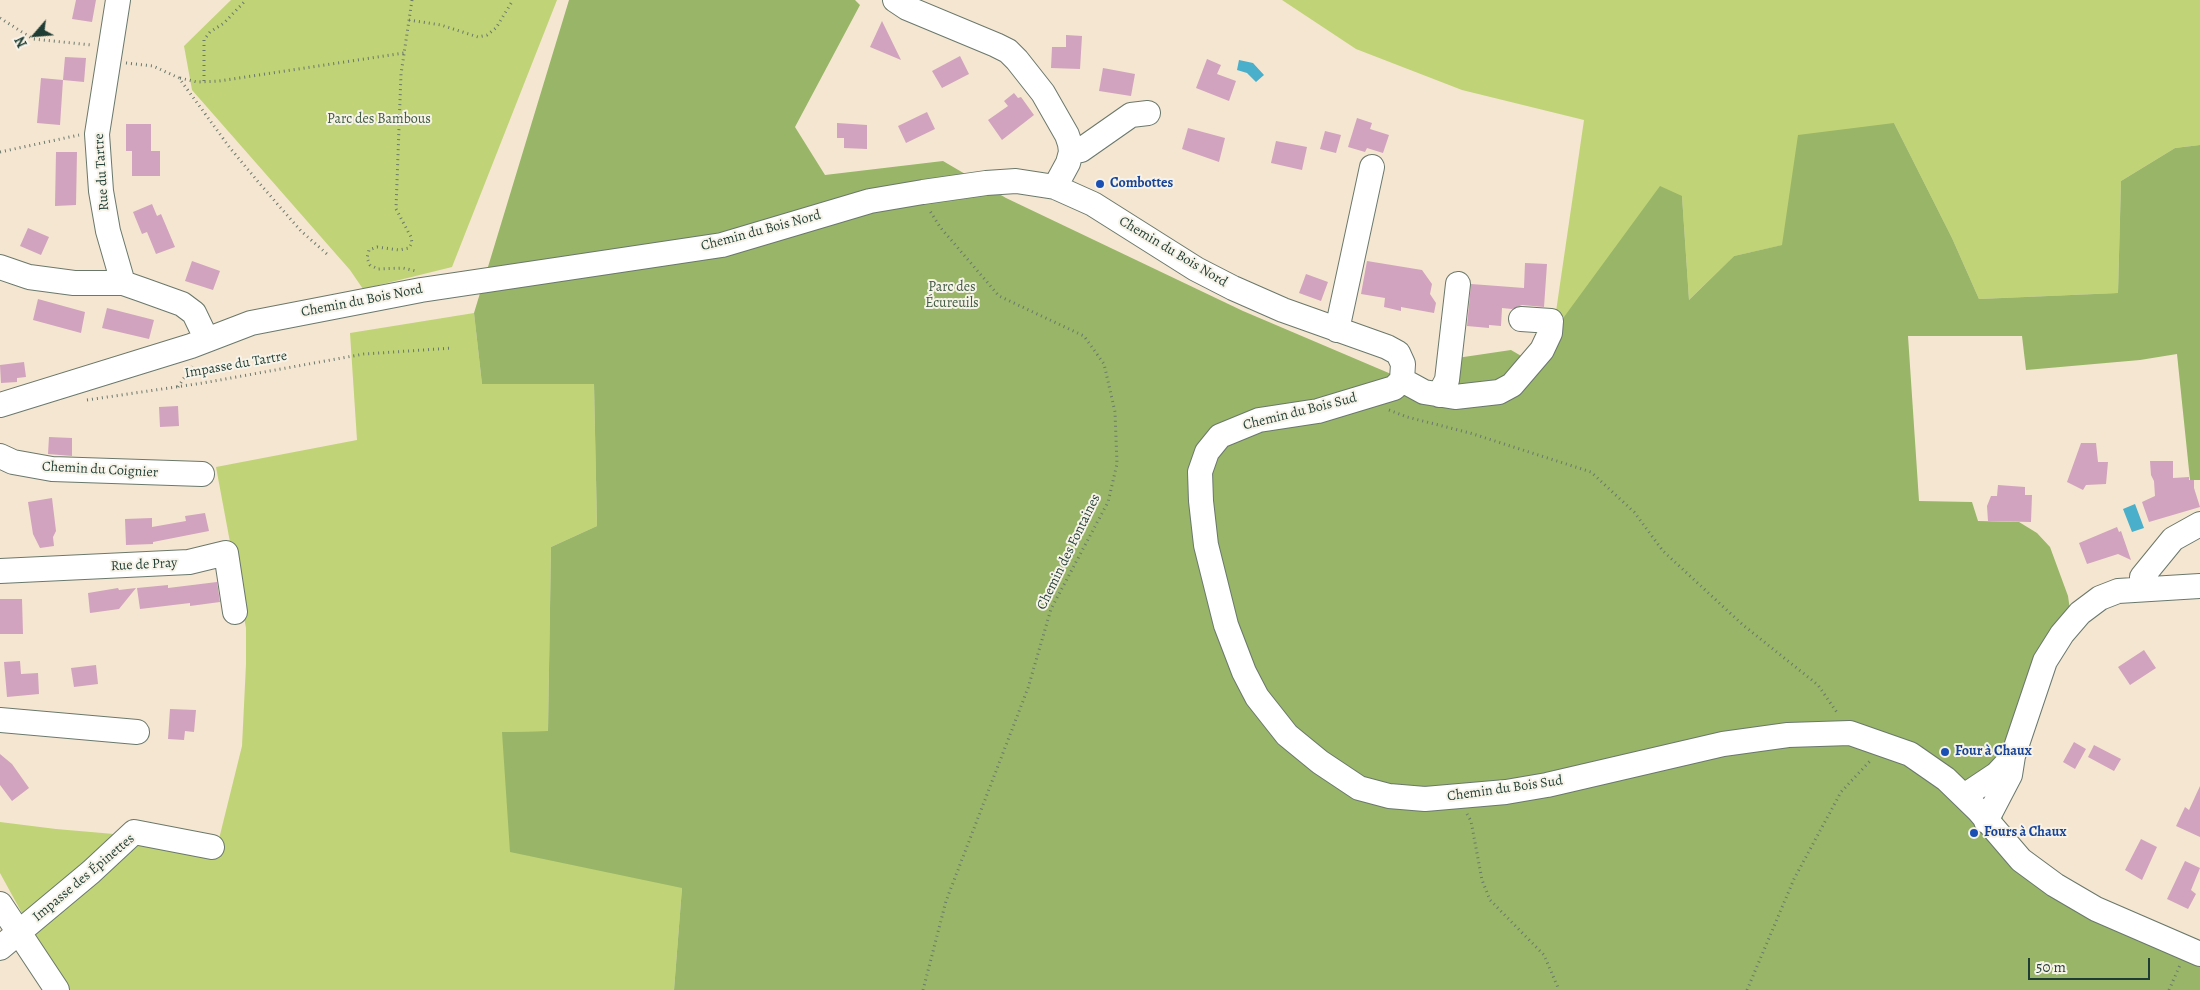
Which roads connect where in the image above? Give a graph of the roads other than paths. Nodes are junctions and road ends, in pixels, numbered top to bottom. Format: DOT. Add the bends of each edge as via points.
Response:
graph roads {
  1 [pos="118,0"];
  2 [pos="895,0"];
  3 [pos="1148,113"];
  4 [pos="1071,152"];
  5 [pos="1372,166"];
  6 [pos="1055,187"];
  7 [pos="0,267"];
  8 [pos="122,283"];
  9 [pos="1458,284"];
  10 [pos="1521,319"];
  11 [pos="1338,330"];
  12 [pos="208,340"];
  13 [pos="1398,384"];
  14 [pos="1439,395"];
  15 [pos="0,405"];
  16 [pos="0,456"];
  17 [pos="202,474"];
  18 [pos="2200,524"];
  19 [pos="0,571"];
  20 [pos="2200,586"];
  21 [pos="2144,588"];
  22 [pos="235,612"];
  23 [pos="0,720"];
  24 [pos="137,732"];
  25 [pos="2013,756"];
  26 [pos="1964,796"];
  27 [pos="1986,821"];
  28 [pos="212,846"];
  29 [pos="0,904"];
  30 [pos="18,932"];
  31 [pos="0,948"];
  32 [pos="2196,951"];
  33 [pos="57,990"];
  1 -- 8 [label="street, Rue du Tartre" via="98,134 101,191"];
  2 -- 4 [label="street" via="1008,52 1044,93 1067,135"];
  3 -- 4 [label="street" via="1131,115 1081,150"];
  4 -- 6 [label="street"];
  5 -- 11 [label="street"];
  6 -- 11 [label="street, Chemin du Bois Nord" via="1093,204 1233,288"];
  6 -- 12 [label="street, Chemin du Bois Nord" via="1016,181 986,183 870,201 722,245 421,290 251,322"];
  7 -- 8 [label="street" via="29,277 74,283"];
  8 -- 12 [label="street" via="182,304 194,313"];
  9 -- 14 [label="street" via="1447,380"];
  10 -- 14 [label="street" via="1551,321 1550,333 1542,350 1512,385 1499,392 1469,397"];
  11 -- 13 [label="street, Chemin du Bois Nord" via="1398,354 1403,364"];
  12 -- 15 [label="street, Chemin du Bois Nord"];
  13 -- 14 [label="street"];
  13 -- 26 [label="street, Chemin du Bois Sud" via="1318,410 1259,420 1220,436 1207,452 1200,472 1206,545 1226,625 1244,672 1257,697 1287,735 1320,762 1359,788 1389,796 1425,799 1547,786 1723,744 1788,735 1850,733 1910,754 1946,778"];
  16 -- 17 [label="street, Chemin du Coignier" via="13,462 52,469"];
  18 -- 21 [label="street" via="2173,539 2142,577"];
  19 -- 22 [label="street, Rue de Pray" via="189,562 226,553"];
  20 -- 21 [label="street"];
  21 -- 25 [label="street" via="2118,591 2100,598 2080,613 2062,634 2045,661"];
  23 -- 24 [label="street"];
  25 -- 26 [label="street" via="1997,774"];
  25 -- 27 [label="street" via="2010,775"];
  26 -- 27 [label="street, Chemin du Bois Sud"];
  27 -- 32 [label="street, Chemin du Bois Sud" via="2021,860 2055,886 2096,909"];
  28 -- 30 [label="street, Impasse des Épinettes" via="134,832"];
  29 -- 30 [label="street"];
  30 -- 31 [label="street"];
  30 -- 33 [label="street"];
}
